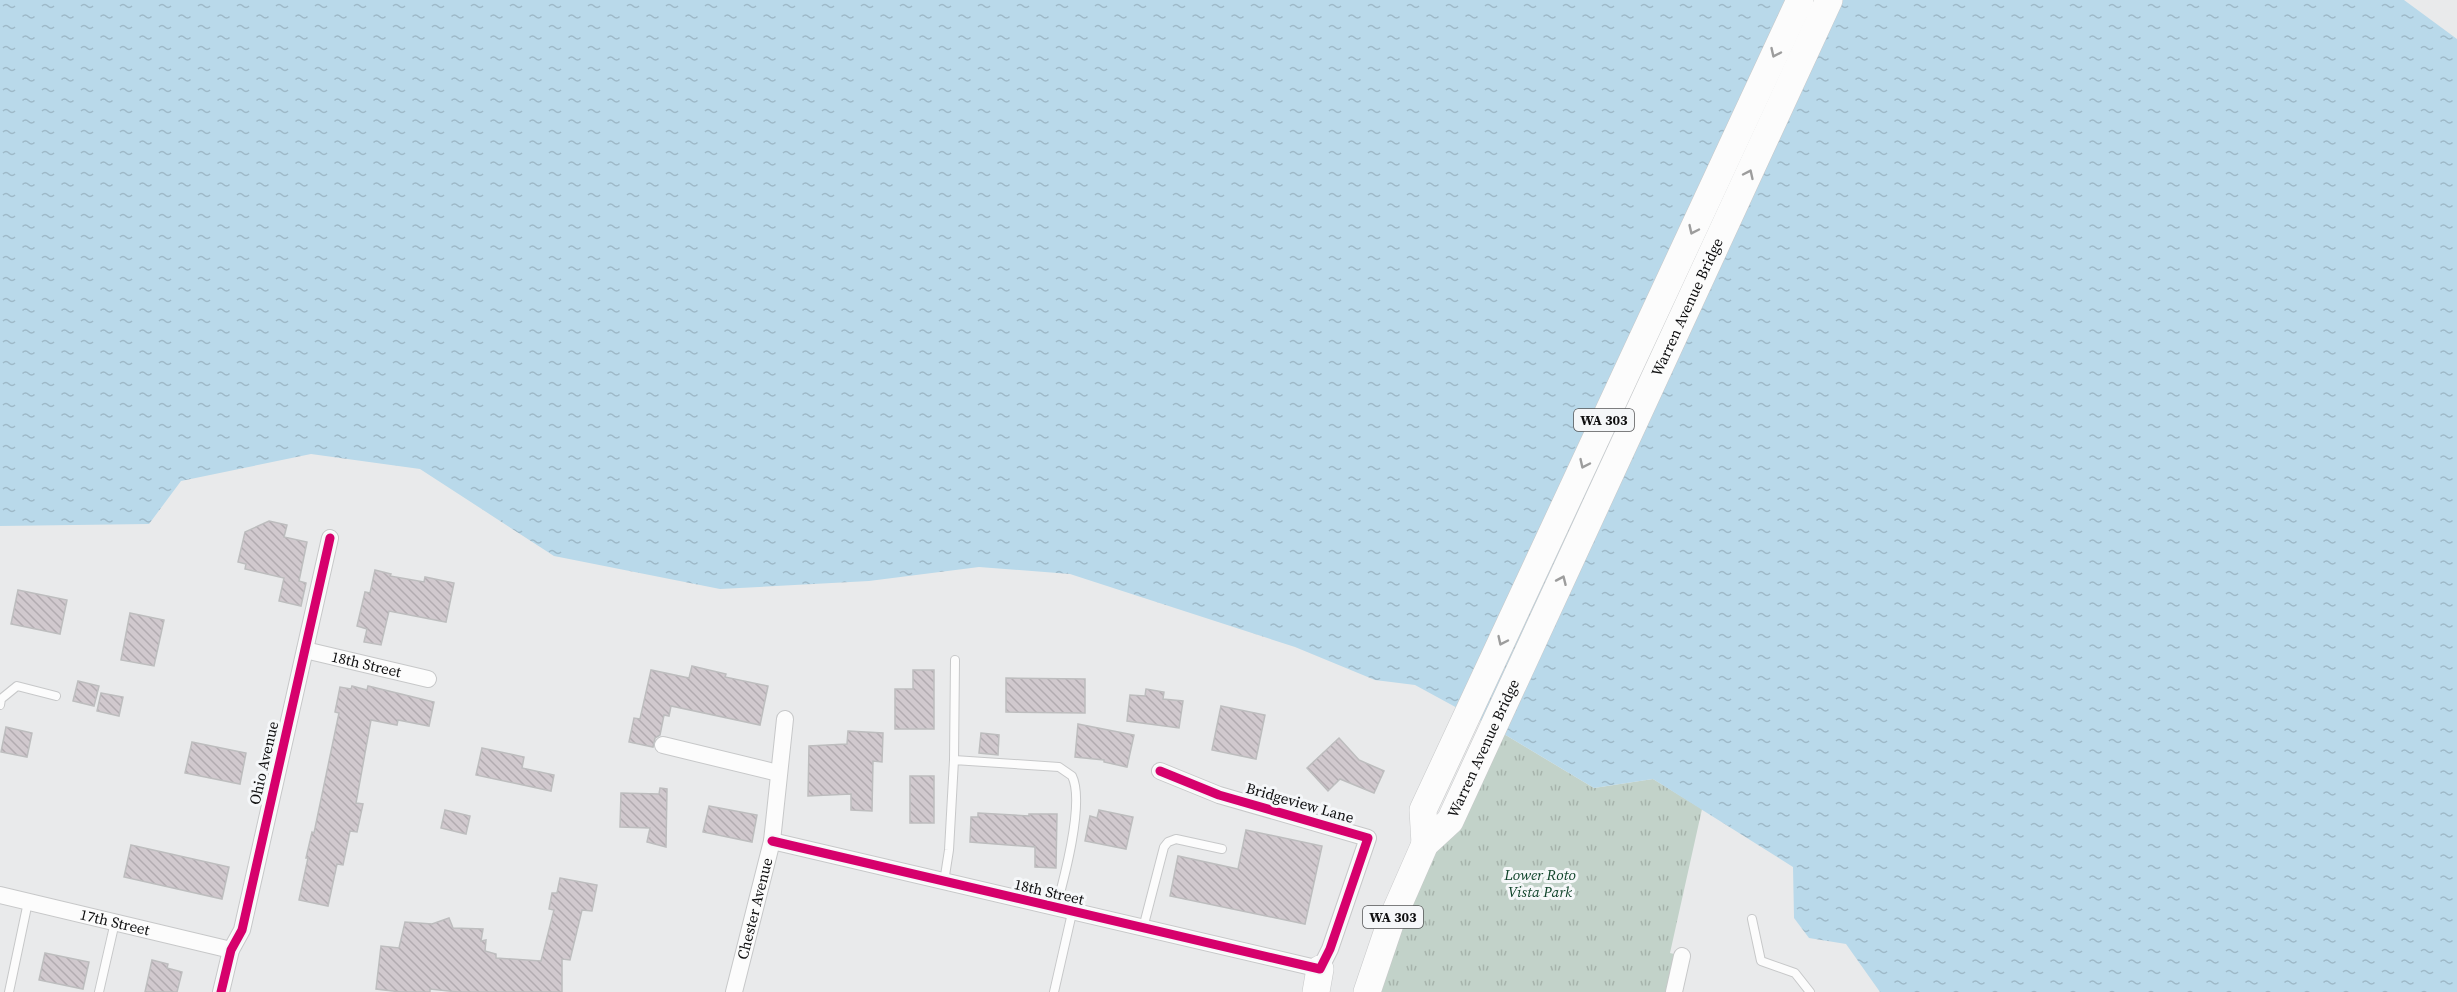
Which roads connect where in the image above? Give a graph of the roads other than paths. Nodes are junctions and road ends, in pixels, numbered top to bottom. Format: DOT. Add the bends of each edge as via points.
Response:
graph roads {
  1 [pos="1800,0"];
  2 [pos="1829,0"];
  3 [pos="330,538"];
  4 [pos="304,650"];
  5 [pos="955,660"];
  6 [pos="428,679"];
  7 [pos="56,696"];
  8 [pos="0,705"];
  9 [pos="784,719"];
  10 [pos="663,744"];
  11 [pos="954,760"];
  12 [pos="1160,771"];
  13 [pos="778,773"];
  14 [pos="772,841"];
  15 [pos="1425,844"];
  16 [pos="1222,849"];
  17 [pos="944,882"];
  18 [pos="0,895"];
  19 [pos="28,902"];
  20 [pos="1064,911"];
  21 [pos="1752,919"];
  22 [pos="115,922"];
  23 [pos="1143,929"];
  24 [pos="231,950"];
  25 [pos="1682,956"];
  26 [pos="1318,980"];
  27 [pos="9,992"];
  28 [pos="99,992"];
  29 [pos="221,992"];
  30 [pos="734,992"];
  31 [pos="1054,992"];
  32 [pos="1367,992"];
  33 [pos="1674,992"];
  34 [pos="1810,992"];
  1 -- 15 [label="main road, Warren Avenue Bridge / WA 303, one-way" via="1423,810"];
  15 -- 2 [label="main road, Warren Avenue Bridge / WA 303, one-way" via="1450,821 1455,811"];
  3 -- 4 [label="street, Ohio Avenue"];
  4 -- 6 [label="street, 18th Street"];
  4 -- 24 [label="street, Ohio Avenue" via="242,930"];
  5 -- 11 [label="lane"];
  7 -- 8 [label="lane" via="16,686 1,699"];
  9 -- 13 [label="street, Chester Avenue"];
  10 -- 13 [label="street"];
  11 -- 17 [label="lane"];
  11 -- 20 [label="lane" via="1059,767 1072,776 1077,793"];
  12 -- 26 [label="street, Bridgeview Lane" via="1219,795 1368,838"];
  13 -- 14 [label="street, Chester Avenue"];
  14 -- 17 [label="street, 18th Street"];
  14 -- 30 [label="street, Chester Avenue"];
  15 -- 32 [label="main road, WA 303" via="1390,924"];
  16 -- 23 [label="lane" via="1176,839 1168,842"];
  17 -- 20 [label="street, 18th Street"];
  18 -- 19 [label="street, 17th Street"];
  19 -- 22 [label="street, 17th Street"];
  19 -- 27 [label="lane"];
  20 -- 23 [label="street, 18th Street"];
  20 -- 31 [label="lane"];
  21 -- 34 [label="lane" via="1761,962 1795,973"];
  22 -- 24 [label="street, 17th Street"];
  22 -- 28 [label="lane"];
  23 -- 26 [label="street, 18th Street"];
  24 -- 29 [label="street, Ohio Avenue"];
  25 -- 33 [label="street"];
}
